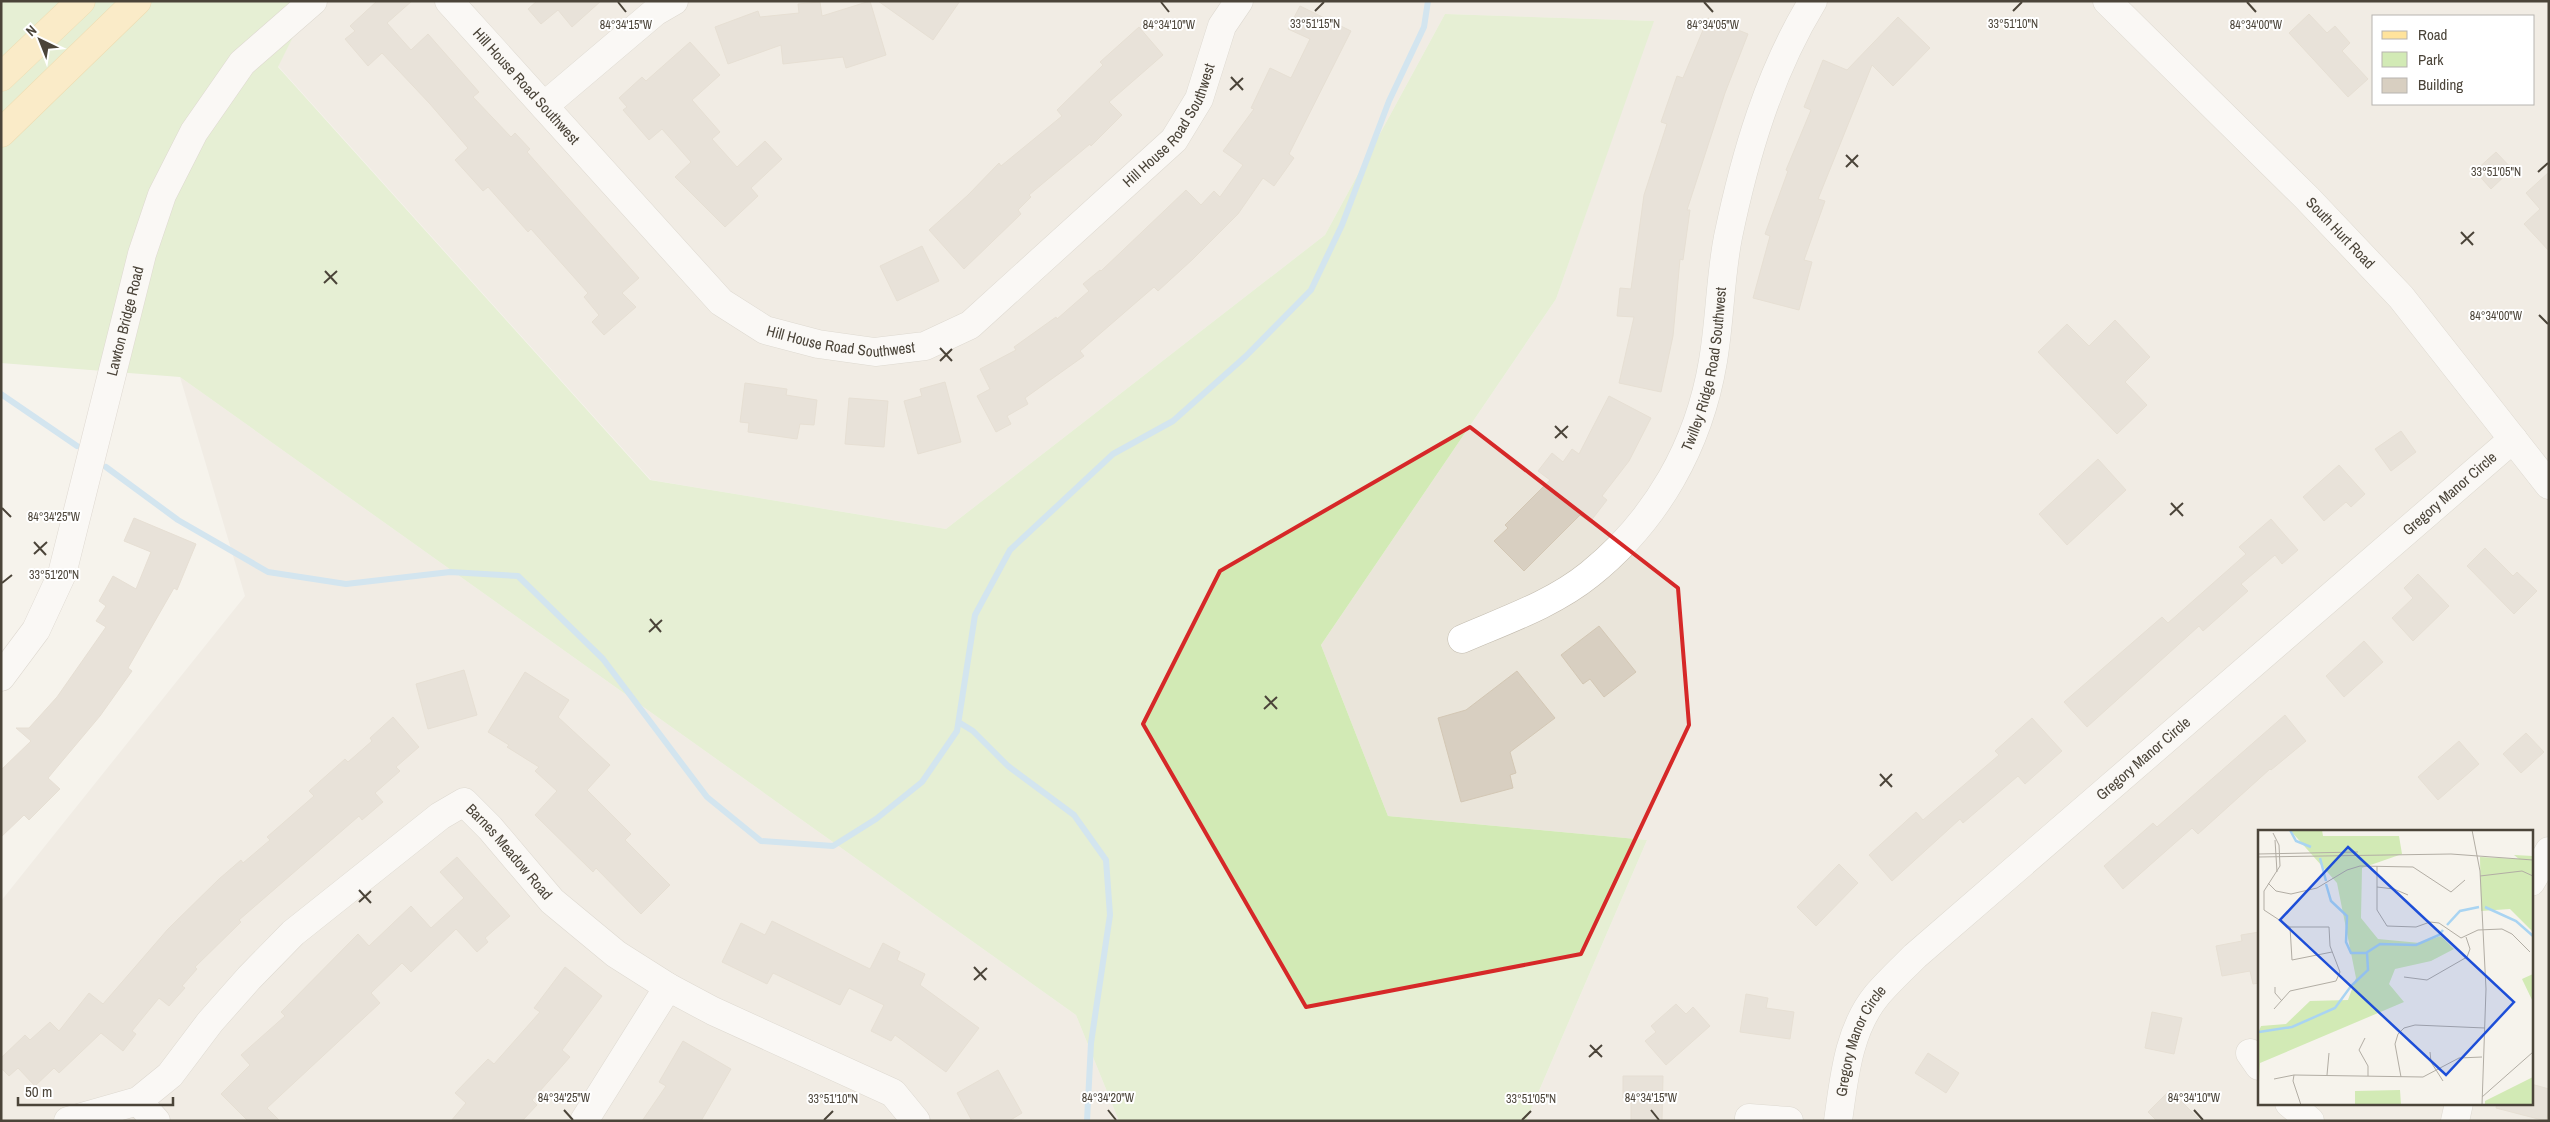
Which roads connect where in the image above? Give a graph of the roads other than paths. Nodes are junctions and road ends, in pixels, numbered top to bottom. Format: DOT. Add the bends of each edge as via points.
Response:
graph roads {
  1 [pos="81,1"];
  2 [pos="137,1"];
  3 [pos="313,1"];
  4 [pos="449,1"];
  5 [pos="674,1"];
  6 [pos="1239,1"];
  7 [pos="1813,1"];
  8 [pos="2107,1"];
  9 [pos="1,77"];
  10 [pos="544,106"];
  11 [pos="1,133"];
  12 [pos="2513,439"];
  13 [pos="2549,485"];
  14 [pos="1462,639"];
  15 [pos="1,677"];
  16 [pos="2549,851"];
  17 [pos="2532,880"];
  18 [pos="668,987"];
  19 [pos="2290,1104"];
  20 [pos="2459,1104"];
  21 [pos="147,1111"];
  22 [pos="1749,1118"];
  23 [pos="68,1121"];
  24 [pos="584,1121"];
  25 [pos="916,1121"];
  26 [pos="1789,1121"];
  27 [pos="1838,1121"];
  28 [pos="2310,1121"];
  29 [pos="2455,1121"];
  1 -- 9 [label="main road"];
  2 -- 11 [label="main road"];
  3 -- 15 [label="street, Lawton Bridge Road" via="242,64 194,132 162,195 142,254 62,574 36,630"];
  4 -- 10 [label="street, Hill House Road Southwest"];
  5 -- 10 [label="street" via="655,12"];
  6 -- 10 [label="street, Hill House Road Southwest" via="1222,26 1199,99 1174,140 970,325 925,346 875,352 818,344 765,330 720,302"];
  7 -- 14 [label="street, Twilley Ridge Road Southwest" via="1791,37 1760,114 1728,239 1713,360 1704,403 1669,485 1626,541 1590,575 1549,602"];
  8 -- 12 [label="street, South Hurt Road" via="2307,198 2388,284"];
  12 -- 13 [label="street, South Hurt Road"];
  12 -- 27 [label="street, Gregory Manor Circle" via="1915,956 1876,997 1862,1022 1846,1061"];
  16 -- 17 [label="street"];
  18 -- 21 [label="street, Barnes Meadow Road" via="616,954 552,901 464,802 440,816 293,933 210,1022"];
  18 -- 24 [label="street"];
  18 -- 25 [label="street, Barnes Meadow Road" via="713,1011 893,1093"];
  19 -- 28 [label="street"];
  20 -- 29 [label="street"];
  21 -- 23 [label="street, Barnes Meadow Road"];
  22 -- 26 [label="street"];
}
